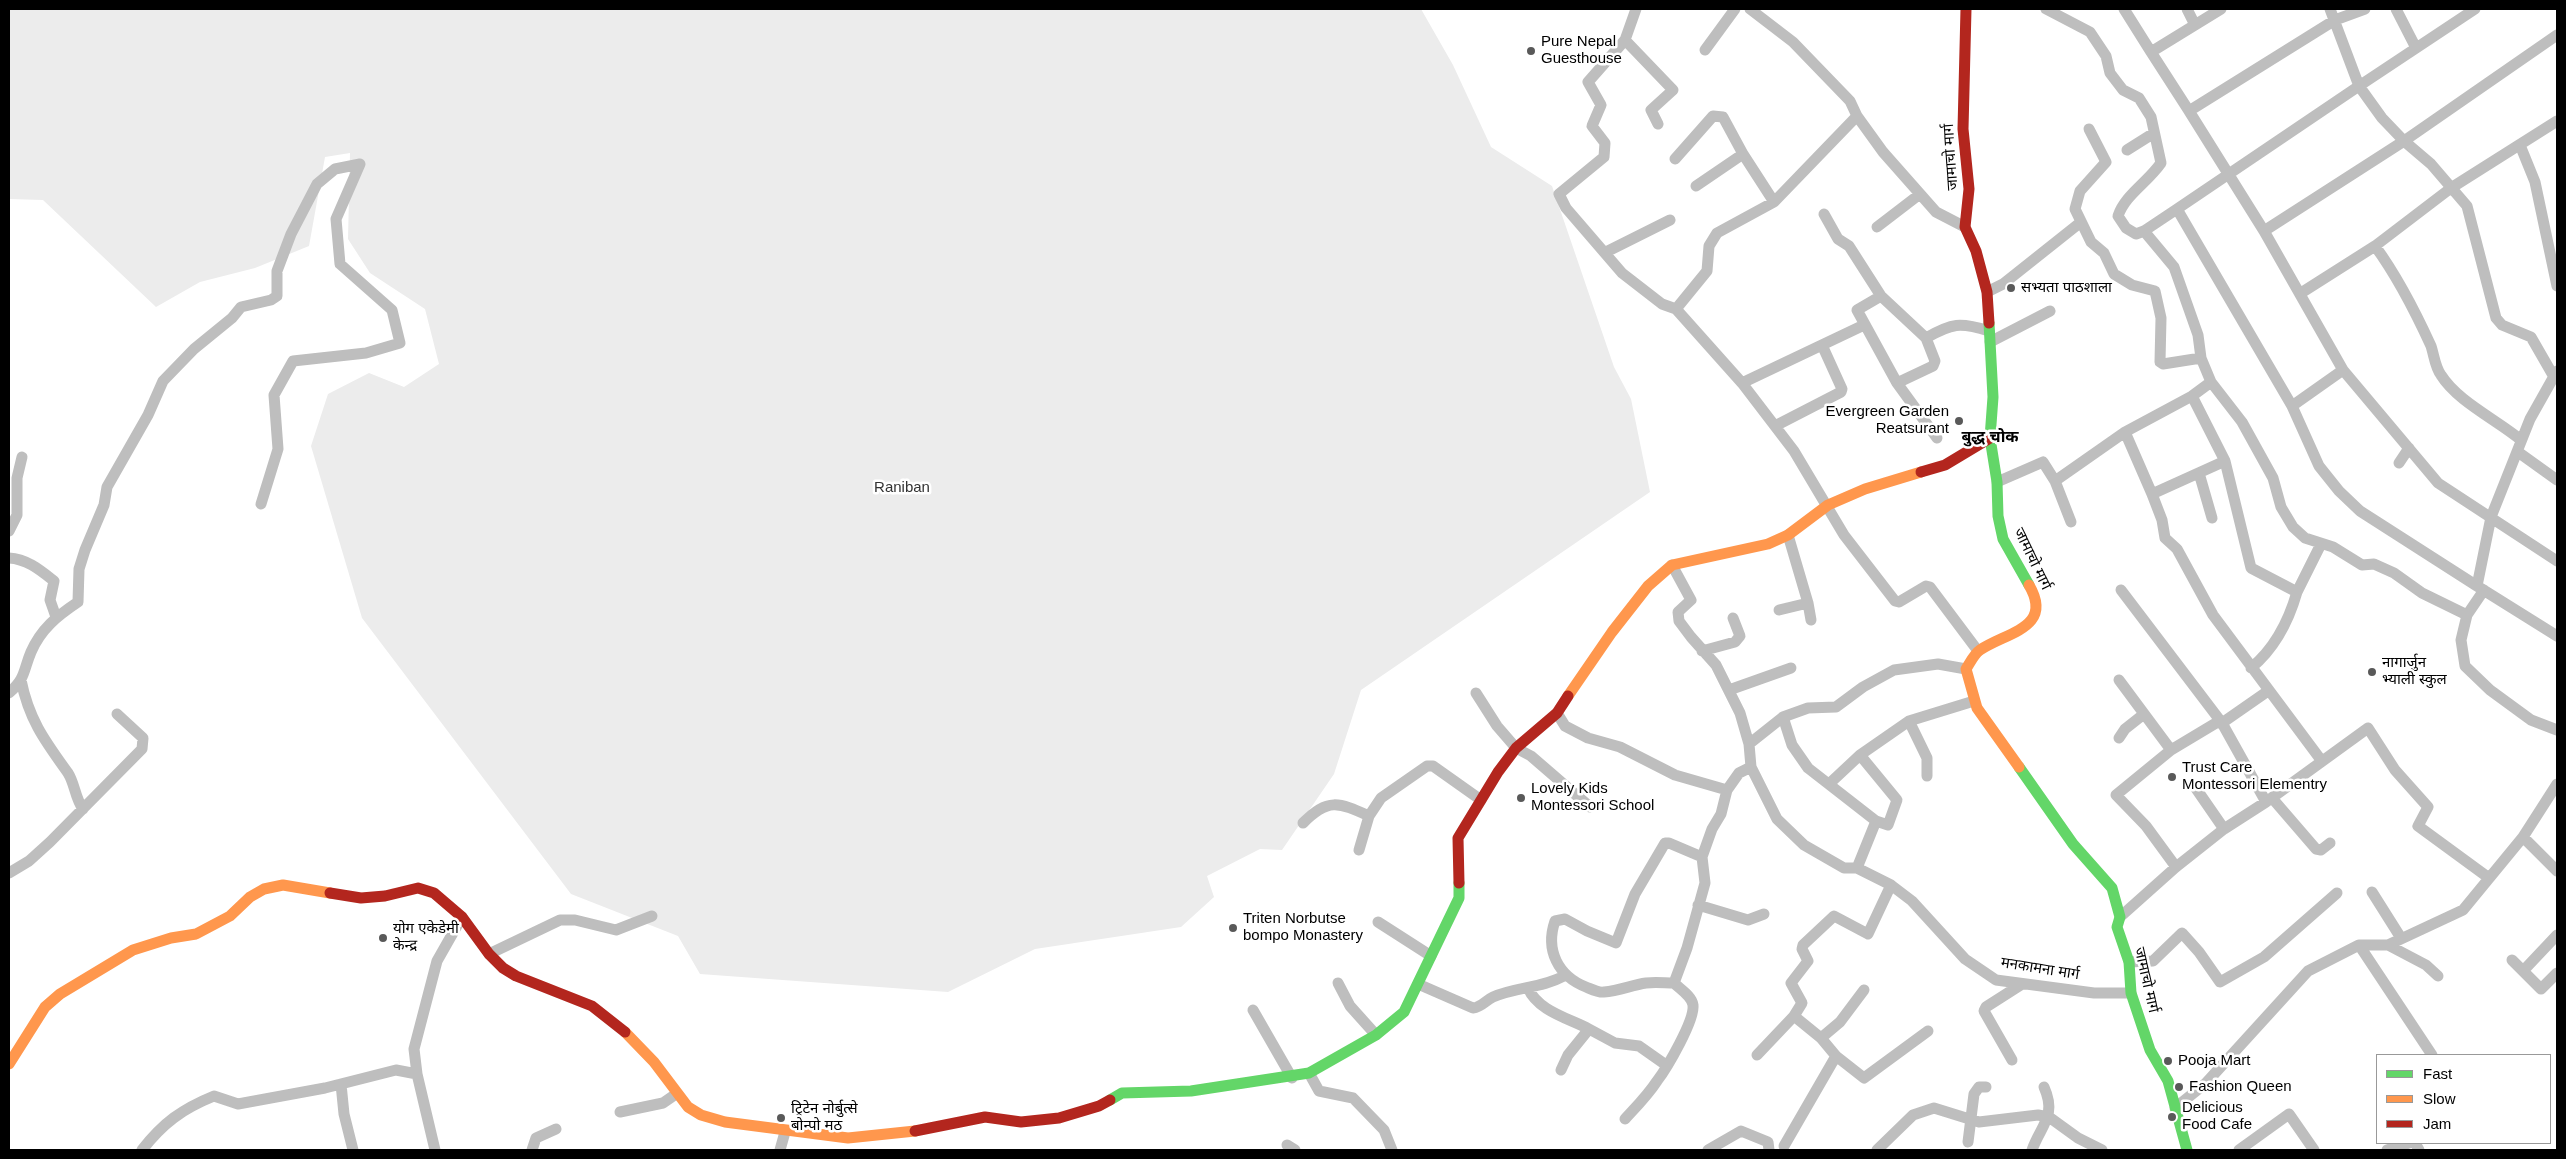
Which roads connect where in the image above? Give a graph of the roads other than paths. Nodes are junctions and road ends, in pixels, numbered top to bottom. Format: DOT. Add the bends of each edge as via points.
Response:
graph roads {
  1 [pos="1636,9"];
  2 [pos="1735,9"];
  3 [pos="1750,9"];
  4 [pos="1966,9"];
  5 [pos="2046,9"];
  6 [pos="2124,9"];
  7 [pos="2187,9"];
  8 [pos="2221,9"];
  9 [pos="2330,9"];
  10 [pos="2365,9"];
  11 [pos="2396,9"];
  12 [pos="2467,11"];
  13 [pos="2335,20"];
  14 [pos="2195,24"];
  15 [pos="2557,35"];
  16 [pos="1625,40"];
  17 [pos="2416,48"];
  18 [pos="1705,50"];
  19 [pos="2151,52"];
  20 [pos="2359,86"];
  21 [pos="2189,111"];
  22 [pos="1857,116"];
  23 [pos="2557,121"];
  24 [pos="1658,124"];
  25 [pos="2089,129"];
  26 [pos="2154,132"];
  27 [pos="2404,141"];
  28 [pos="2520,145"];
  29 [pos="2127,150"];
  30 [pos="1743,154"];
  31 [pos="1675,159"];
  32 [pos="2227,174"];
  33 [pos="1696,186"];
  34 [pos="2451,188"];
  35 [pos="1920,194"];
  36 [pos="1774,202"];
  37 [pos="2177,209"];
  38 [pos="1824,214"];
  39 [pos="1670,220"];
  40 [pos="2081,222"];
  41 [pos="1964,226"];
  42 [pos="1878,227"];
  43 [pos="2264,231"];
  44 [pos="2144,232"];
  45 [pos="2375,246"];
  46 [pos="1606,252"];
  47 [pos="2557,286"];
  48 [pos="1987,292"];
  49 [pos="2300,293"];
  50 [pos="1881,296"];
  51 [pos="1676,309"];
  52 [pos="2050,311"];
  53 [pos="1864,325"];
  54 [pos="1989,336"];
  55 [pos="1926,338"];
  56 [pos="1822,345"];
  57 [pos="2201,358"];
  58 [pos="2343,370"];
  59 [pos="2555,374"];
  60 [pos="2210,382"];
  61 [pos="1742,383"];
  62 [pos="1898,383"];
  63 [pos="2547,388"];
  64 [pos="2557,395"];
  65 [pos="2192,396"];
  66 [pos="2292,406"];
  67 [pos="1775,426"];
  68 [pos="2126,432"];
  69 [pos="1937,438"];
  70 [pos="1990,438"];
  71 [pos="2521,440"];
  72 [pos="2409,448"];
  73 [pos="2518,452"];
  74 [pos="22,458"];
  75 [pos="2225,461"];
  76 [pos="2399,462"];
  77 [pos="2199,473"];
  78 [pos="2557,480"];
  79 [pos="2055,481"];
  80 [pos="1997,482"];
  81 [pos="2152,494"];
  82 [pos="261,504"];
  83 [pos="1828,505"];
  84 [pos="2491,517"];
  85 [pos="2212,518"];
  86 [pos="2071,522"];
  87 [pos="9,531"];
  88 [pos="1788,535"];
  89 [pos="2321,544"];
  90 [pos="9,558"];
  91 [pos="2557,561"];
  92 [pos="1672,565"];
  93 [pos="2480,588"];
  94 [pos="2121,590"];
  95 [pos="2297,592"];
  96 [pos="1808,603"];
  97 [pos="1779,610"];
  98 [pos="2467,614"];
  99 [pos="56,617"];
  100 [pos="1733,618"];
  101 [pos="1811,620"];
  102 [pos="2557,636"];
  103 [pos="1702,651"];
  104 [pos="1978,652"];
  105 [pos="1791,668"];
  106 [pos="2251,668"];
  107 [pos="1966,669"];
  108 [pos="21,680"];
  109 [pos="2119,680"];
  110 [pos="1729,690"];
  111 [pos="2268,691"];
  112 [pos="9,692"];
  113 [pos="1476,694"];
  114 [pos="1974,700"];
  115 [pos="1557,712"];
  116 [pos="117,714"];
  117 [pos="2144,714"];
  118 [pos="1782,717"];
  119 [pos="1909,721"];
  120 [pos="2222,723"];
  121 [pos="2557,730"];
  122 [pos="2119,738"];
  123 [pos="1750,744"];
  124 [pos="1516,748"];
  125 [pos="2171,750"];
  126 [pos="1860,755"];
  127 [pos="2321,760"];
  128 [pos="1751,767"];
  129 [pos="1927,776"];
  130 [pos="1830,784"];
  131 [pos="2195,787"];
  132 [pos="2556,789"];
  133 [pos="1727,790"];
  134 [pos="1481,800"];
  135 [pos="2269,800"];
  136 [pos="1590,807"];
  137 [pos="83,809"];
  138 [pos="1369,816"];
  139 [pos="1876,821"];
  140 [pos="1303,823"];
  141 [pos="2224,829"];
  142 [pos="2522,837"];
  143 [pos="2330,843"];
  144 [pos="1359,850"];
  145 [pos="1702,857"];
  146 [pos="2176,866"];
  147 [pos="1857,868"];
  148 [pos="2557,871"];
  149 [pos="9,873"];
  150 [pos="2489,878"];
  151 [pos="1891,885"];
  152 [pos="2372,892"];
  153 [pos="2337,893"];
  154 [pos="1698,905"];
  155 [pos="1764,914"];
  156 [pos="652,916"];
  157 [pos="462,917"];
  158 [pos="2120,917"];
  159 [pos="1378,922"];
  160 [pos="2557,934"];
  161 [pos="2401,938"];
  162 [pos="2360,945"];
  163 [pos="2388,945"];
  164 [pos="490,954"];
  165 [pos="1431,956"];
  166 [pos="2512,960"];
  167 [pos="2129,962"];
  168 [pos="2523,971"];
  169 [pos="2557,973"];
  170 [pos="1564,976"];
  171 [pos="2438,976"];
  172 [pos="1338,983"];
  173 [pos="1674,983"];
  174 [pos="1418,984"];
  175 [pos="2022,984"];
  176 [pos="1528,988"];
  177 [pos="1864,990"];
  178 [pos="2131,993"];
  179 [pos="1253,1010"];
  180 [pos="1794,1016"];
  181 [pos="1588,1029"];
  182 [pos="1928,1031"];
  183 [pos="1376,1035"];
  184 [pos="1821,1038"];
  185 [pos="2431,1054"];
  186 [pos="1757,1055"];
  187 [pos="1836,1056"];
  188 [pos="2012,1060"];
  189 [pos="9,1064"];
  190 [pos="1666,1065"];
  191 [pos="1561,1070"];
  192 [pos="417,1074"];
  193 [pos="1309,1074"];
  194 [pos="1292,1078"];
  195 [pos="341,1084"];
  196 [pos="1986,1087"];
  197 [pos="2044,1087"];
  198 [pos="676,1094"];
  199 [pos="2175,1108"];
  200 [pos="620,1112"];
  201 [pos="2049,1117"];
  202 [pos="1625,1119"];
  203 [pos="1970,1120"];
  204 [pos="556,1129"];
  205 [pos="785,1132"];
  206 [pos="1968,1142"];
  207 [pos="2406,1144"];
  208 [pos="1768,1146"];
  209 [pos="1787,1148"];
  210 [pos="142,1150"];
  211 [pos="353,1150"];
  212 [pos="435,1150"];
  213 [pos="532,1150"];
  214 [pos="780,1150"];
  215 [pos="1392,1150"];
  216 [pos="1708,1150"];
  217 [pos="1877,1150"];
  218 [pos="2032,1150"];
  219 [pos="2102,1150"];
  220 [pos="2187,1150"];
  221 [pos="2239,1150"];
  222 [pos="2314,1150"];
  223 [pos="2387,1150"];
  1 -- 16 [label="street"];
  2 -- 18 [label="street"];
  3 -- 22 [label="street" via="1807,56 1850,101"];
  4 -- 41 [label="street, जामाचो मार्ग" via="1963,129 1969,189"];
  5 -- 26 [label="street" via="2090,32 2106,56 2110,73 2123,90 2139,98 2151,116"];
  6 -- 19 [label="street"];
  7 -- 14 [label="street"];
  8 -- 14 [label="street"];
  9 -- 13 [label="street"];
  10 -- 13 [label="street"];
  11 -- 17 [label="street"];
  12 -- 17 [label="street"];
  13 -- 20 [label="street"];
  13 -- 21 [label="street"];
  14 -- 19 [label="street"];
  15 -- 27 [label="street"];
  16 -- 24 [label="street" via="1673,90 1651,110"];
  16 -- 46 [label="street" via="1588,82 1602,105 1592,126 1604,143 1604,156 1559,194 1566,208"];
  17 -- 20 [label="street"];
  19 -- 21 [label="street"];
  20 -- 27 [label="street"];
  20 -- 32 [label="street"];
  21 -- 32 [label="street"];
  22 -- 35 [label="street"];
  22 -- 36 [label="street"];
  23 -- 28 [label="street"];
  25 -- 40 [label="street" via="2106,162 2086,182 2077,197 2075,209"];
  26 -- 29 [label="street"];
  26 -- 44 [label="street" via="2161,163 2150,179 2122,204 2118,216 2126,228 2136,234"];
  27 -- 34 [label="street" via="2431,164"];
  27 -- 43 [label="street"];
  28 -- 34 [label="street"];
  28 -- 47 [label="street" via="2535,182"];
  30 -- 31 [label="street" via="1723,117 1713,116"];
  30 -- 33 [label="street"];
  30 -- 36 [label="street"];
  32 -- 37 [label="street"];
  32 -- 43 [label="street"];
  34 -- 45 [label="street"];
  34 -- 59 [label="street" via="2469,210 2496,318 2502,325 2531,337"];
  35 -- 41 [label="street" via="1936,212"];
  35 -- 42 [label="street"];
  36 -- 51 [label="street" via="1717,233 1709,246 1707,271"];
  37 -- 44 [label="street"];
  37 -- 66 [label="street"];
  38 -- 50 [label="street" via="1838,239 1850,246"];
  39 -- 46 [label="street"];
  40 -- 48 [label="street" via="2003,284"];
  40 -- 57 [label="street" via="2091,242 2104,253 2114,274 2132,285 2155,291 2161,318 2160,362"];
  41 -- 48 [label="street, जामाचो मार्ग" via="1976,251"];
  43 -- 49 [label="street"];
  44 -- 57 [label="street" via="2174,267 2198,335"];
  45 -- 49 [label="street"];
  45 -- 71 [label="street" via="2394,272 2431,347 2440,375 2462,398"];
  46 -- 51 [label="street" via="1622,273 1662,304"];
  48 -- 54 [label="street, जामाचो मार्ग"];
  49 -- 58 [label="street"];
  50 -- 53 [label="street" via="1858,308"];
  50 -- 55 [label="street"];
  51 -- 61 [label="street"];
  52 -- 54 [label="street"];
  53 -- 56 [label="street"];
  53 -- 62 [label="street"];
  54 -- 55 [label="street" via="1972,325 1954,324"];
  54 -- 70 [label="street, जामाचो मार्ग" via="1993,397"];
  55 -- 62 [label="street" via="1933,366"];
  56 -- 61 [label="street"];
  56 -- 67 [label="street" via="1842,389"];
  57 -- 60 [label="street"];
  58 -- 66 [label="street"];
  58 -- 72 [label="street"];
  59 -- 63 [label="street"];
  60 -- 65 [label="street"];
  60 -- 89 [label="street" via="2242,422 2273,478 2281,507 2293,527 2305,538"];
  61 -- 67 [label="street"];
  62 -- 69 [label="street"];
  63 -- 64 [label="street"];
  63 -- 71 [label="street"];
  65 -- 68 [label="street"];
  65 -- 75 [label="street"];
  66 -- 93 [label="street" via="2319,466 2339,491 2360,511"];
  67 -- 83 [label="street"];
  68 -- 79 [label="street"];
  68 -- 81 [label="street"];
  70 -- 80 [label="street, जामाचो मार्ग"];
  70 -- 83 [label="street" via="1945,464 1865,489"];
  71 -- 73 [label="street"];
  72 -- 76 [label="street"];
  72 -- 84 [label="street" via="2438,483"];
  73 -- 78 [label="street"];
  73 -- 84 [label="street"];
  74 -- 87 [label="street" via="17,478 17,515"];
  75 -- 77 [label="street"];
  75 -- 95 [label="street" via="2251,568"];
  77 -- 81 [label="street"];
  77 -- 85 [label="street"];
  79 -- 80 [label="street" via="2043,462"];
  79 -- 86 [label="street"];
  80 -- 104 [label="street, जामाचो मार्ग" via="1998,516 2003,539 2036,597 2037,610 2030,624"];
  81 -- 106 [label="street" via="2165,538 2176,549 2213,615"];
  82 -- 99 [label="street" via="278,449 274,395 293,361 366,353 400,343 392,310 340,264 336,220 360,164 336,169 317,184 291,234 277,271 277,296 241,307 163,381 148,415 107,487 104,505 80,569 78,602"];
  83 -- 88 [label="street"];
  83 -- 104 [label="street" via="1844,535 1894,601 1899,602 1926,586 1930,587"];
  84 -- 91 [label="street"];
  84 -- 93 [label="street"];
  88 -- 92 [label="street" via="1761,546"];
  88 -- 96 [label="street"];
  89 -- 95 [label="street"];
  89 -- 98 [label="street" via="2333,546 2362,565 2374,564 2394,573 2422,593"];
  90 -- 99 [label="street" via="34,565 54,581 50,600"];
  92 -- 103 [label="street" via="1691,600 1678,612 1680,621"];
  92 -- 115 [label="street" via="1648,586 1612,632"];
  93 -- 98 [label="street"];
  93 -- 102 [label="street"];
  94 -- 120 [label="street"];
  95 -- 106 [label="street" via="2291,614 2269,649"];
  96 -- 97 [label="street"];
  96 -- 101 [label="street"];
  98 -- 121 [label="street" via="2461,640 2465,666 2490,690 2531,720"];
  99 -- 108 [label="street" via="47,625 30,653"];
  100 -- 103 [label="street" via="1740,636 1738,639"];
  103 -- 110 [label="street" via="1716,665"];
  104 -- 107 [label="street, जामाचो मार्ग"];
  105 -- 110 [label="street"];
  106 -- 111 [label="street"];
  107 -- 114 [label="street, जामाचो मार्ग"];
  107 -- 118 [label="street" via="1938,664 1894,670 1836,707 1808,708"];
  108 -- 112 [label="street"];
  108 -- 137 [label="street" via="37,730 67,772"];
  109 -- 117 [label="street"];
  110 -- 123 [label="street"];
  111 -- 120 [label="street"];
  111 -- 127 [label="street"];
  113 -- 124 [label="street" via="1496,726"];
  114 -- 119 [label="street"];
  114 -- 158 [label="street, जामाचो मार्ग" via="2061,829 2112,888"];
  115 -- 124 [label="street"];
  115 -- 133 [label="street" via="1565,726 1588,738 1620,747 1675,776"];
  116 -- 137 [label="street" via="143,738 142,749"];
  117 -- 122 [label="street" via="2125,728"];
  117 -- 125 [label="street"];
  118 -- 123 [label="street"];
  118 -- 130 [label="street" via="1792,745 1808,768"];
  119 -- 126 [label="street"];
  119 -- 129 [label="street" via="1927,758"];
  120 -- 125 [label="street" via="2216,722"];
  120 -- 135 [label="street"];
  123 -- 128 [label="street"];
  124 -- 134 [label="street"];
  124 -- 136 [label="street" via="1531,756"];
  125 -- 146 [label="street" via="2116,795 2146,826"];
  126 -- 130 [label="street"];
  126 -- 139 [label="street" via="1897,800 1888,825"];
  127 -- 135 [label="street"];
  127 -- 150 [label="street" via="2365,728 2371,729 2395,770 2428,807 2418,826"];
  128 -- 133 [label="street" via="1739,773"];
  128 -- 147 [label="street, मनकामना मार्ग" via="1776,819 1804,845 1844,868"];
  130 -- 139 [label="street"];
  131 -- 141 [label="street"];
  132 -- 142 [label="street"];
  133 -- 145 [label="street" via="1721,814"];
  134 -- 138 [label="street" via="1432,766 1427,766 1386,793"];
  134 -- 165 [label="street" via="1458,838 1459,898"];
  135 -- 141 [label="street"];
  135 -- 143 [label="street" via="2316,849 2321,850"];
  137 -- 149 [label="street" via="29,861"];
  138 -- 140 [label="street" via="1348,806 1329,805 1318,808"];
  138 -- 144 [label="street"];
  139 -- 147 [label="street"];
  141 -- 146 [label="street"];
  142 -- 148 [label="street"];
  142 -- 150 [label="street"];
  145 -- 154 [label="street" via="1705,883"];
  145 -- 170 [label="street" via="1669,842 1665,844 1635,894 1616,944 1565,919 1555,921 1551,933 1554,953"];
  146 -- 158 [label="street"];
  147 -- 151 [label="street, मनकामना मार्ग"];
  150 -- 161 [label="street" via="2463,910"];
  151 -- 175 [label="street, मनकामना मार्ग" via="1912,901 1965,959 1996,980"];
  151 -- 180 [label="street" via="1868,934 1834,916 1803,945 1808,961 1791,983 1802,1001"];
  152 -- 161 [label="street"];
  153 -- 167 [label="street" via="2264,958 2220,982 2182,933 2153,961"];
  154 -- 155 [label="street" via="1748,920"];
  154 -- 173 [label="street"];
  156 -- 164 [label="street" via="616,930 575,920 560,920"];
  157 -- 164 [label="street"];
  157 -- 189 [label="street" via="434,893 418,888 361,898 283,885 264,888 220,922 196,934 132,950 60,994 33,1023"];
  157 -- 192 [label="street" via="437,960 414,1048"];
  158 -- 167 [label="street, जामाचो मार्ग" via="2116,927"];
  159 -- 165 [label="street"];
  160 -- 168 [label="street"];
  161 -- 163 [label="street"];
  162 -- 163 [label="street"];
  162 -- 185 [label="street"];
  162 -- 199 [label="street" via="2308,971 2206,1084"];
  163 -- 171 [label="street" via="2426,965"];
  164 -- 198 [label="street" via="516,976 592,1006 621,1027 654,1062"];
  165 -- 174 [label="street"];
  166 -- 168 [label="street"];
  167 -- 178 [label="street, जामाचो मार्ग"];
  168 -- 169 [label="street" via="2541,989"];
  170 -- 173 [label="street" via="1602,993 1648,983"];
  170 -- 176 [label="street"];
  172 -- 183 [label="street" via="1350,1006"];
  173 -- 190 [label="street" via="1691,998 1694,1006 1691,1019"];
  174 -- 176 [label="street" via="1473,1008 1492,997"];
  174 -- 183 [label="street" via="1404,1012"];
  175 -- 178 [label="street, मनकामना मार्ग" via="2094,993"];
  175 -- 188 [label="street" via="1984,1011"];
  176 -- 181 [label="street" via="1532,998 1545,1008"];
  177 -- 184 [label="street" via="1840,1022"];
  178 -- 199 [label="street, जामाचो मार्ग" via="2150,1050 2168,1081"];
  179 -- 194 [label="street"];
  180 -- 184 [label="street"];
  180 -- 186 [label="street"];
  181 -- 190 [label="street" via="1615,1043 1639,1046"];
  181 -- 191 [label="street"];
  182 -- 187 [label="street" via="1864,1078"];
  183 -- 193 [label="street"];
  184 -- 187 [label="street"];
  187 -- 209 [label="street"];
  190 -- 202 [label="street" via="1658,1080"];
  192 -- 195 [label="street" via="396,1070"];
  192 -- 212 [label="street"];
  193 -- 194 [label="street"];
  193 -- 215 [label="street" via="1319,1091 1353,1098 1384,1130"];
  194 -- 205 [label="street" via="1191,1091 1122,1093 1099,1106 1059,1118 1021,1122 985,1117 932,1129 848,1138"];
  195 -- 210 [label="street" via="238,1104 214,1096 188,1106 166,1123"];
  195 -- 211 [label="street"];
  196 -- 203 [label="street" via="1976,1090"];
  197 -- 201 [label="street" via="2049,1098"];
  198 -- 200 [label="street" via="664,1103"];
  198 -- 205 [label="street" via="688,1107 713,1119"];
  199 -- 220 [label="street, जामाचो मार्ग"];
  201 -- 203 [label="street"];
  201 -- 218 [label="street"];
  201 -- 219 [label="street"];
  203 -- 206 [label="street"];
  203 -- 217 [label="street" via="1934,1108 1913,1114"];
  204 -- 213 [label="street" via="536,1138"];
  205 -- 214 [label="street"];
  207 -- 223 [label="street"];
  208 -- 209 [label="street"];
  208 -- 216 [label="street" via="1741,1132"];
  221 -- 222 [label="street" via="2289,1114"];
}
